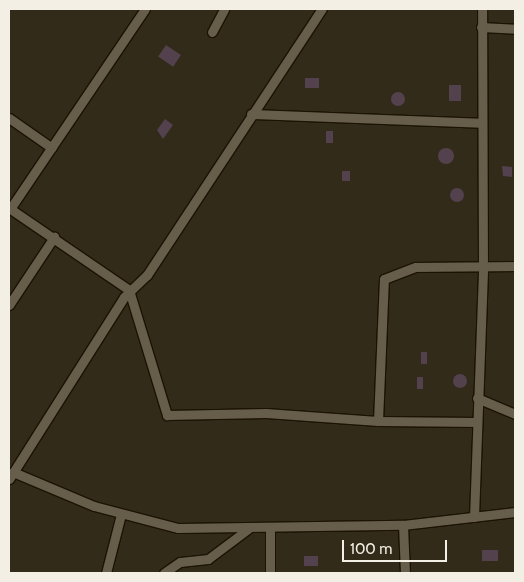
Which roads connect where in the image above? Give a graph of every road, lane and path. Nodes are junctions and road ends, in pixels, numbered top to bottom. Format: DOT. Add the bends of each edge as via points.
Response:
graph roads {
  1 [pos="145,9"];
  2 [pos="224,9"];
  3 [pos="322,9"];
  4 [pos="482,9"];
  5 [pos="482,27"];
  6 [pos="515,29"];
  7 [pos="212,32"];
  8 [pos="250,114"];
  9 [pos="9,118"];
  10 [pos="482,124"];
  11 [pos="52,148"];
  12 [pos="10,209"];
  13 [pos="54,238"];
  14 [pos="515,266"];
  15 [pos="483,268"];
  16 [pos="129,290"];
  17 [pos="9,305"];
  18 [pos="477,398"];
  19 [pos="515,414"];
  20 [pos="378,421"];
  21 [pos="477,422"];
  22 [pos="11,476"];
  23 [pos="515,512"];
  24 [pos="121,514"];
  25 [pos="474,517"];
  26 [pos="403,525"];
  27 [pos="270,528"];
  28 [pos="248,529"];
  29 [pos="173,570"];
  30 [pos="106,573"];
  31 [pos="164,573"];
  32 [pos="270,573"];
  33 [pos="405,573"];
  1 -- 11 [label="street"];
  2 -- 7 [label="street"];
  3 -- 8 [label="street"];
  4 -- 5 [label="street"];
  5 -- 6 [label="street"];
  5 -- 10 [label="street"];
  8 -- 10 [label="street"];
  8 -- 16 [label="street" via="147,275"];
  9 -- 11 [label="street"];
  10 -- 15 [label="street"];
  11 -- 12 [label="street"];
  12 -- 13 [label="street"];
  13 -- 16 [label="street"];
  13 -- 17 [label="street"];
  14 -- 15 [label="street"];
  15 -- 18 [label="street"];
  15 -- 20 [label="street" via="416,267 384,279"];
  16 -- 20 [label="street" via="167,415 266,413"];
  16 -- 22 [label="street"];
  18 -- 19 [label="street"];
  18 -- 21 [label="street"];
  20 -- 21 [label="street"];
  21 -- 25 [label="street"];
  22 -- 24 [label="street"];
  23 -- 25 [label="street"];
  24 -- 28 [label="street" via="178,528"];
  24 -- 30 [label="street"];
  25 -- 26 [label="street"];
  26 -- 27 [label="street"];
  26 -- 33 [label="street"];
  27 -- 28 [label="street"];
  27 -- 32 [label="street"];
  28 -- 29 [label="street" via="208,559"];
  29 -- 31 [label="street"];
}
